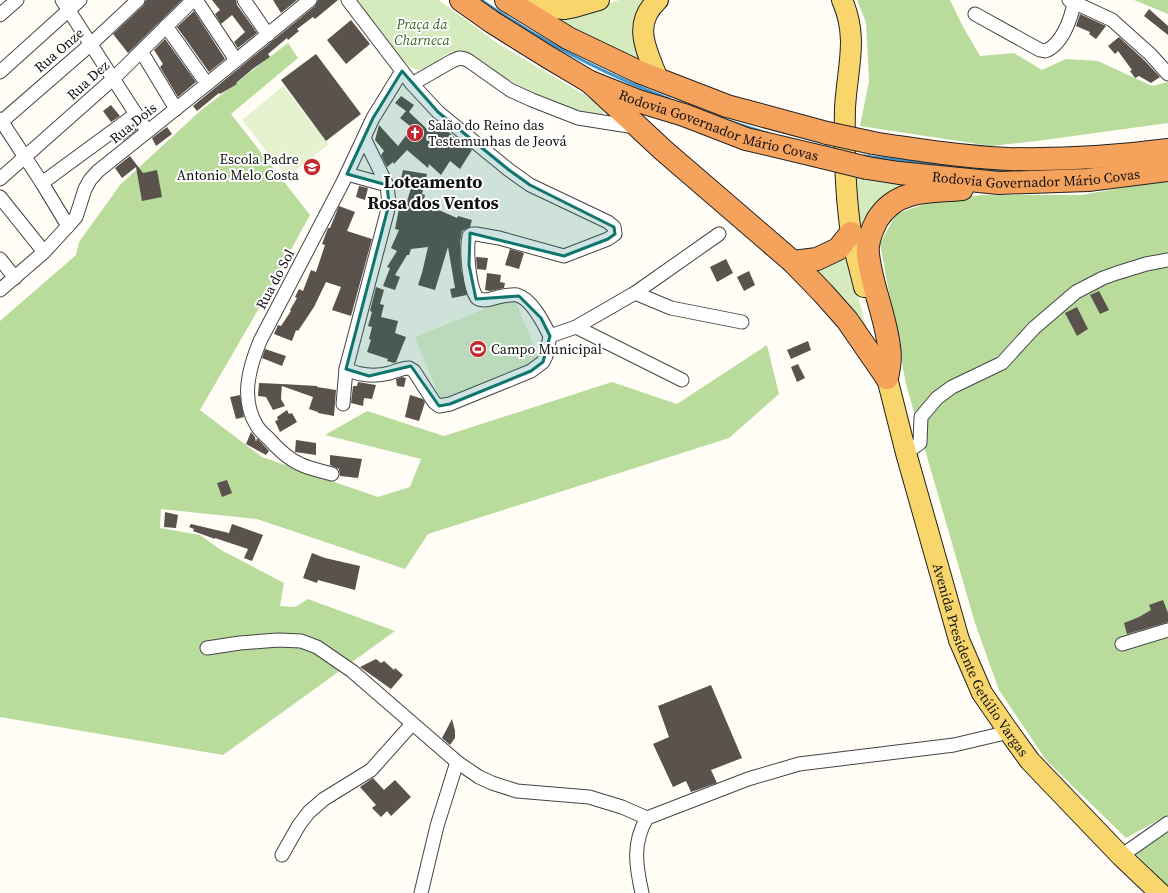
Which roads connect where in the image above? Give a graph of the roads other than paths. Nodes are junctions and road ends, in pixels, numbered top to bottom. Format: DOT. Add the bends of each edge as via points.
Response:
graph roads {
  1 [pos="17,0"];
  2 [pos="80,0"];
  3 [pos="138,0"];
  4 [pos="194,0"];
  5 [pos="244,0"];
  6 [pos="310,0"];
  7 [pos="348,0"];
  8 [pos="461,0"];
  9 [pos="599,0"];
  10 [pos="658,0"];
  11 [pos="842,0"];
  12 [pos="1071,1"];
  13 [pos="509,2"];
  14 [pos="66,5"];
  15 [pos="295,5"];
  16 [pos="975,14"];
  17 [pos="0,15"];
  18 [pos="166,26"];
  19 [pos="268,35"];
  20 [pos="91,44"];
  21 [pos="141,51"];
  22 [pos="236,60"];
  23 [pos="402,71"];
  24 [pos="0,72"];
  25 [pos="1168,74"];
  26 [pos="114,78"];
  27 [pos="658,79"];
  28 [pos="590,82"];
  29 [pos="207,84"];
  30 [pos="412,84"];
  31 [pos="176,109"];
  32 [pos="136,114"];
  33 [pos="0,121"];
  34 [pos="641,128"];
  35 [pos="147,131"];
  36 [pos="364,138"];
  37 [pos="1168,150"];
  38 [pos="25,157"];
  39 [pos="1168,170"];
  40 [pos="347,174"];
  41 [pos="0,178"];
  42 [pos="993,182"];
  43 [pos="42,183"];
  44 [pos="387,185"];
  45 [pos="0,197"];
  46 [pos="68,226"];
  47 [pos="852,233"];
  48 [pos="719,234"];
  49 [pos="44,252"];
  50 [pos="0,259"];
  51 [pos="1168,260"];
  52 [pos="793,262"];
  53 [pos="15,278"];
  54 [pos="0,290"];
  55 [pos="635,293"];
  56 [pos="742,322"];
  57 [pos="576,327"];
  58 [pos="550,336"];
  59 [pos="346,369"];
  60 [pos="887,378"];
  61 [pos="682,380"];
  62 [pos="343,404"];
  63 [pos="906,453"];
  64 [pos="332,474"];
  65 [pos="1168,630"];
  66 [pos="1122,644"];
  67 [pos="207,648"];
  68 [pos="412,724"];
  69 [pos="1009,732"];
  70 [pos="457,762"];
  71 [pos="647,818"];
  72 [pos="1168,823"];
  73 [pos="282,855"];
  74 [pos="1121,856"];
  75 [pos="421,893"];
  76 [pos="642,893"];
  77 [pos="1160,893"];
  1 -- 17 [label="street"];
  2 -- 14 [label="street"];
  3 -- 20 [label="street, Rua Onze"];
  4 -- 18 [label="street, Rua Dez"];
  4 -- 22 [label="street"];
  5 -- 19 [label="street"];
  6 -- 15 [label="street, Rua Dois"];
  7 -- 23 [label="street"];
  8 -- 28 [label="highway, Rodovia Governador Mário Covas" via="535,50"];
  9 -- 13 [label="main road" via="565,9"];
  10 -- 27 [label="main road" via="646,14 643,32"];
  11 -- 47 [label="main road, Avenida Presidente Getúlio Vargas" via="851,31 845,108 846,186"];
  12 -- 16 [label="street" via="1073,9 1062,35 1045,51"];
  12 -- 25 [label="street" via="1112,20"];
  13 -- 27 [label="highway, Rodovia Governador Mário Covas" via="568,38"];
  14 -- 20 [label="street"];
  14 -- 24 [label="street"];
  15 -- 19 [label="street, Rua Dois"];
  18 -- 21 [label="street, Rua Dez"];
  18 -- 29 [label="street"];
  19 -- 22 [label="street, Rua Dois"];
  20 -- 26 [label="street"];
  20 -- 33 [label="street, Rua Onze"];
  21 -- 26 [label="street, Rua Dez"];
  21 -- 31 [label="street"];
  22 -- 29 [label="street, Rua Dois"];
  23 -- 30 [label="street"];
  23 -- 36 [label="street, Rua do Sol" via="373,118"];
  26 -- 32 [label="street"];
  26 -- 38 [label="street, Rua Dez"];
  27 -- 37 [label="highway, Rodovia Governador Mário Covas, bridge" via="727,106 827,133 936,153 1067,159"];
  28 -- 34 [label="highway"];
  28 -- 42 [label="highway, Rodovia Governador Mário Covas, bridge" via="746,139 868,168"];
  29 -- 31 [label="street, Rua Dois"];
  30 -- 34 [label="street" via="452,60 462,58 510,90 552,108 578,118"];
  30 -- 58 [label="street" via="438,112 509,170 530,184 608,222 615,229 615,234 608,239 564,256 499,238 476,234 469,236 469,265 473,291 477,298 482,300 519,296 541,318"];
  31 -- 35 [label="street, Rua Dois"];
  32 -- 35 [label="street"];
  32 -- 43 [label="street"];
  33 -- 38 [label="street"];
  34 -- 52 [label="highway"];
  35 -- 46 [label="street, Rua Dois" via="90,180 76,217"];
  36 -- 40 [label="street, Rua do Sol"];
  36 -- 44 [label="street"];
  38 -- 41 [label="street, Rua Dez"];
  38 -- 43 [label="street"];
  39 -- 42 [label="highway, Rodovia Governador Mário Covas" via="1088,180"];
  40 -- 44 [label="street"];
  40 -- 64 [label="street, Rua do Sol" via="260,341 252,359 247,390 251,416 275,446 300,464"];
  42 -- 60 [label="highway" via="964,189 921,192 899,199 883,211 874,227 869,239 868,252 889,347"];
  43 -- 46 [label="street"];
  44 -- 59 [label="street" via="387,213"];
  45 -- 49 [label="street"];
  46 -- 49 [label="street, Rua Dois"];
  47 -- 52 [label="highway" via="838,250 817,259"];
  47 -- 60 [label="main road, Avenida Presidente Getúlio Vargas"];
  48 -- 55 [label="street"];
  49 -- 53 [label="street, Rua Dois"];
  50 -- 53 [label="street"];
  51 -- 63 [label="street" via="1146,264 1103,278 1076,292 1034,328 1002,363 952,387 937,398 922,417 920,443"];
  52 -- 60 [label="highway" via="847,320"];
  53 -- 54 [label="street, Rua Dois"];
  55 -- 56 [label="street" via="670,308"];
  55 -- 57 [label="street"];
  57 -- 58 [label="street"];
  57 -- 61 [label="street"];
  58 -- 59 [label="street" via="543,362 531,371 443,406 434,402 414,371 409,368 369,376"];
  59 -- 62 [label="street"];
  60 -- 63 [label="main road, Avenida Presidente Getúlio Vargas"];
  63 -- 69 [label="main road, Avenida Presidente Getúlio Vargas" via="959,640 982,693"];
  65 -- 66 [label="street"];
  67 -- 68 [label="street" via="278,640 301,642 317,647 352,671"];
  68 -- 70 [label="street"];
  68 -- 73 [label="street" via="371,770 324,799 309,812"];
  69 -- 71 [label="street" via="954,745 799,764 748,779"];
  69 -- 74 [label="main road, Avenida Presidente Getúlio Vargas" via="1030,761"];
  70 -- 71 [label="street" via="479,777 517,791 589,797"];
  70 -- 75 [label="street" via="437,826"];
  71 -- 76 [label="street" via="637,840 636,853"];
  72 -- 74 [label="street"];
  74 -- 77 [label="main road, Avenida Presidente Getúlio Vargas"];
}
